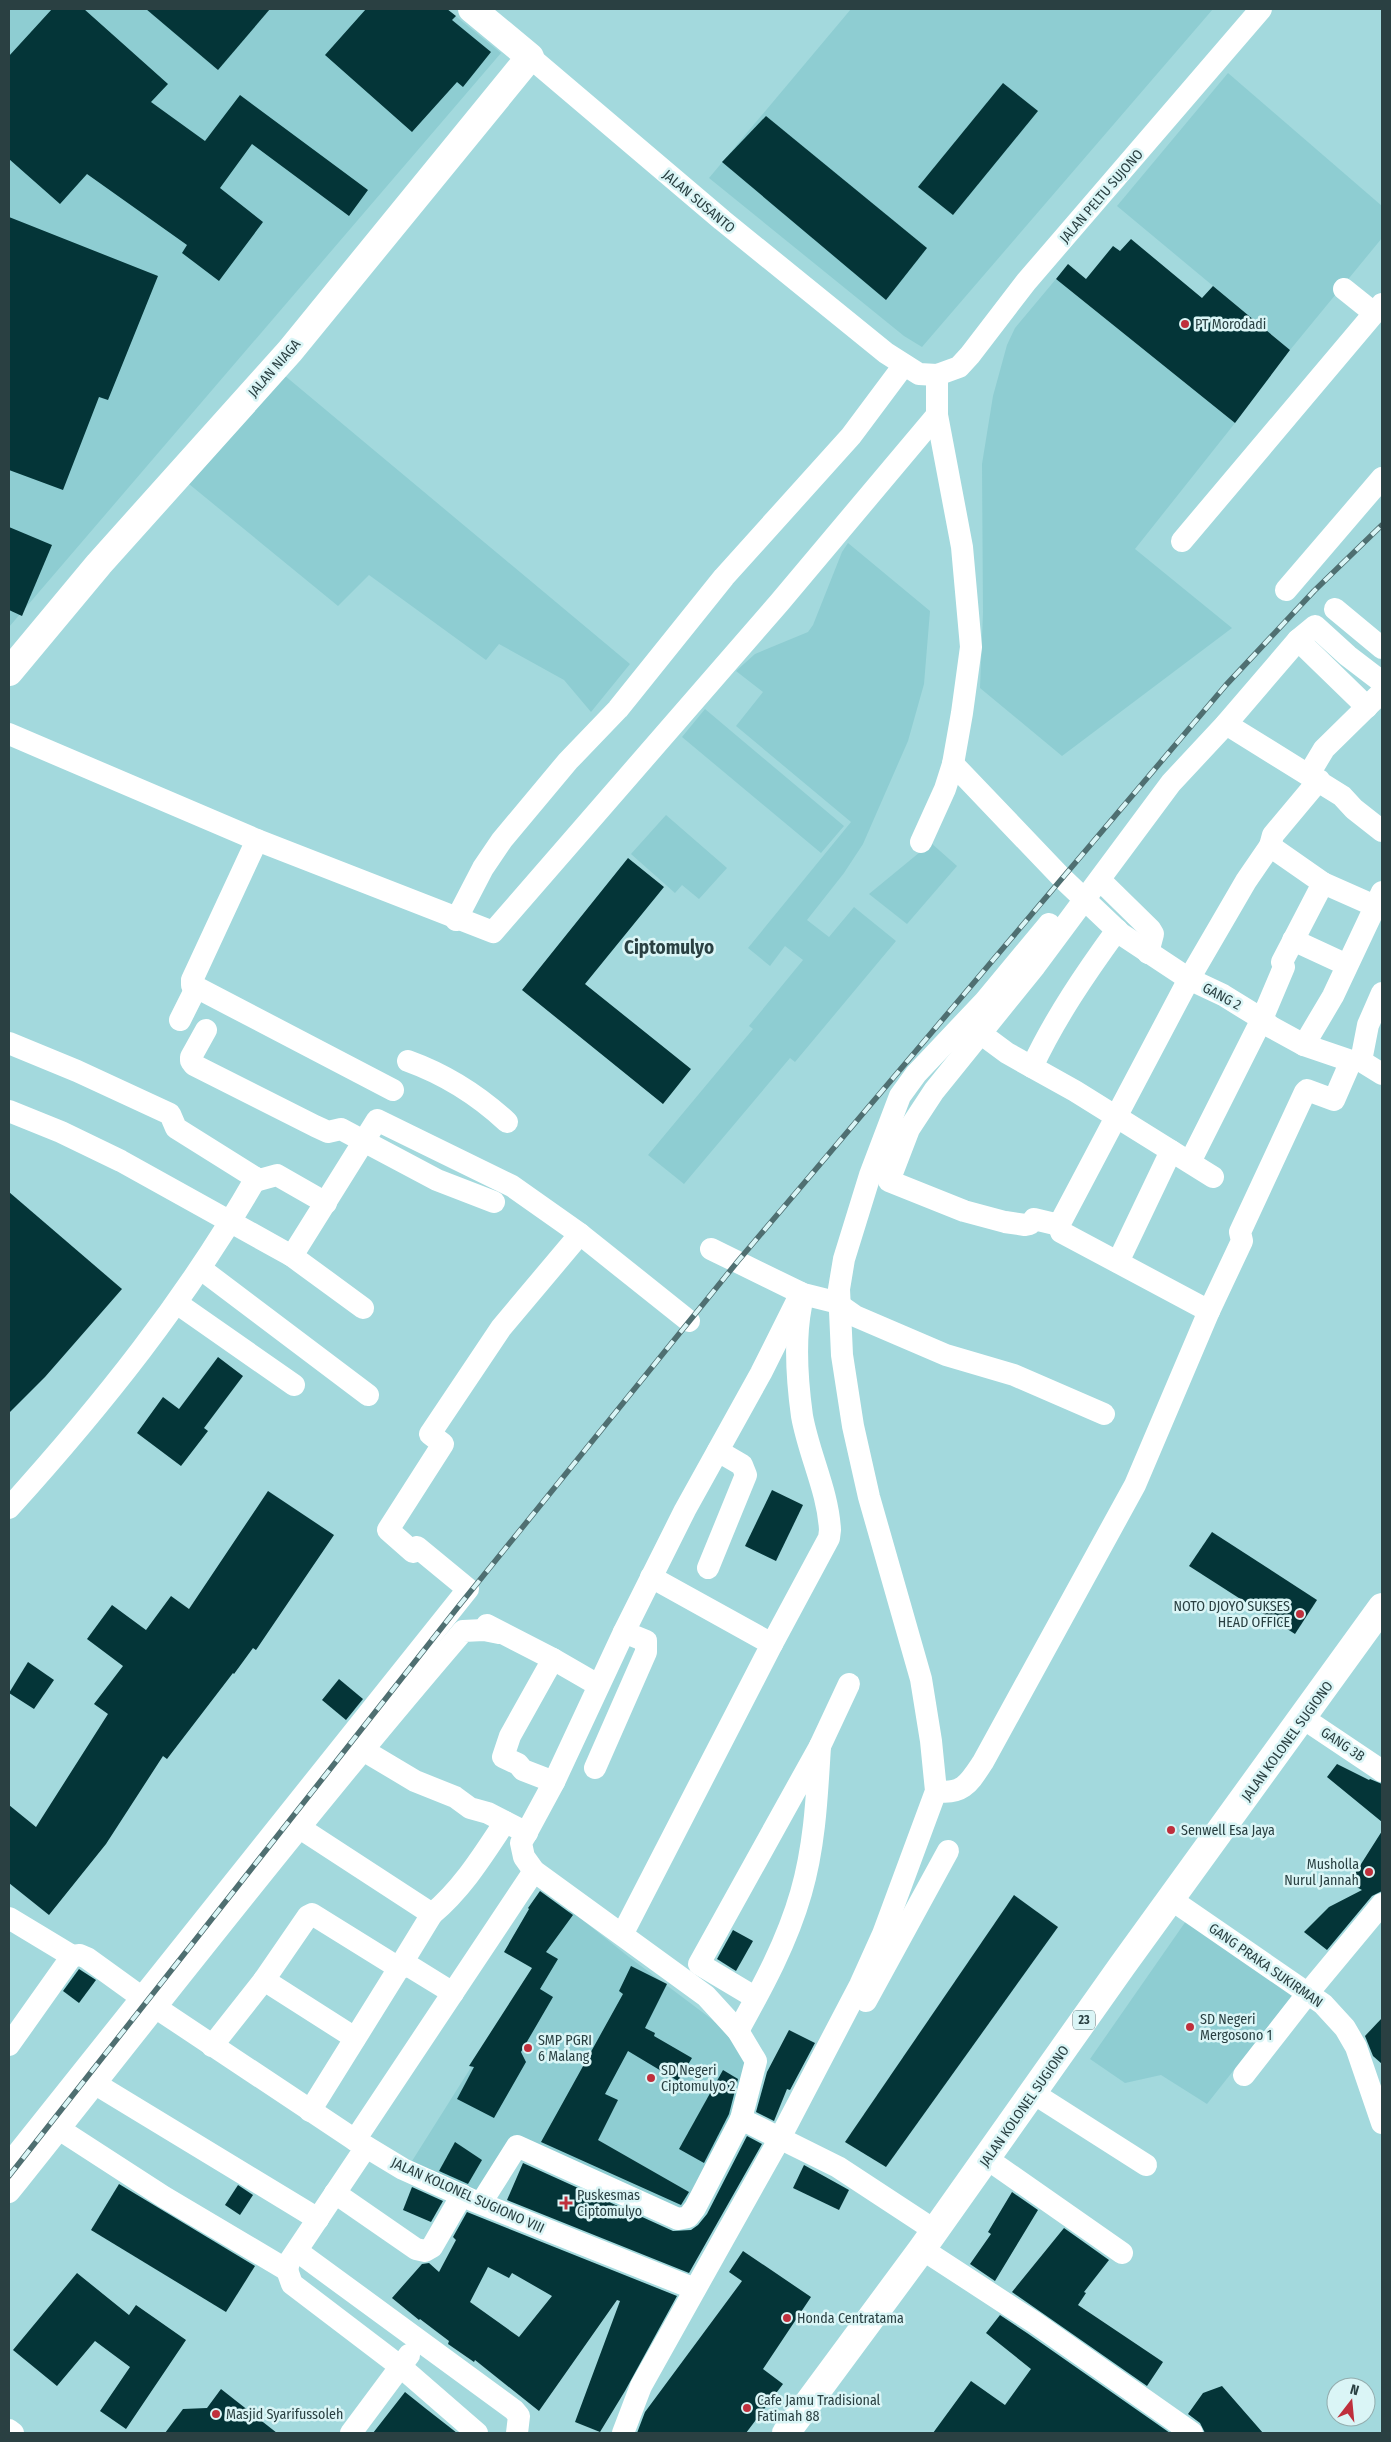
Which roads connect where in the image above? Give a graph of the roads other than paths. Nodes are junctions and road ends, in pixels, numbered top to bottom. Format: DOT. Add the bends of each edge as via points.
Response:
graph roads {
  1 [pos="472,9"];
  2 [pos="1261,9"];
  3 [pos="530,57"];
  4 [pos="1344,289"];
  5 [pos="1378,308"];
  6 [pos="904,365"];
  7 [pos="937,375"];
  8 [pos="937,415"];
  9 [pos="1382,478"];
  10 [pos="1182,541"];
  11 [pos="1286,590"];
  12 [pos="1335,608"];
  13 [pos="1298,640"];
  14 [pos="1382,648"];
  15 [pos="9,672"];
  16 [pos="1382,682"];
  17 [pos="1375,699"];
  18 [pos="1226,724"];
  19 [pos="9,734"];
  20 [pos="952,764"];
  21 [pos="1314,777"];
  22 [pos="1382,831"];
  23 [pos="257,840"];
  24 [pos="921,842"];
  25 [pos="1270,846"];
  26 [pos="1100,880"];
  27 [pos="1323,883"];
  28 [pos="1081,894"];
  29 [pos="1379,899"];
  30 [pos="456,920"];
  31 [pos="1117,930"];
  32 [pos="1293,940"];
  33 [pos="1148,953"];
  34 [pos="1347,965"];
  35 [pos="1189,979"];
  36 [pos="196,988"];
  37 [pos="1382,993"];
  38 [pos="1262,1019"];
  39 [pos="180,1020"];
  40 [pos="206,1030"];
  41 [pos="980,1033"];
  42 [pos="9,1043"];
  43 [pos="1304,1045"];
  44 [pos="408,1061"];
  45 [pos="1356,1061"];
  46 [pos="1032,1067"];
  47 [pos="1382,1074"];
  48 [pos="393,1090"];
  49 [pos="9,1111"];
  50 [pos="1116,1116"];
  51 [pos="507,1122"];
  52 [pos="364,1140"];
  53 [pos="1171,1151"];
  54 [pos="1190,1162"];
  55 [pos="1213,1176"];
  56 [pos="256,1178"];
  57 [pos="494,1202"];
  58 [pos="326,1204"];
  59 [pos="230,1223"];
  60 [pos="1059,1225"];
  61 [pos="580,1234"];
  62 [pos="711,1249"];
  63 [pos="292,1256"];
  64 [pos="1118,1262"];
  65 [pos="201,1269"];
  66 [pos="802,1293"];
  67 [pos="178,1304"];
  68 [pos="840,1304"];
  69 [pos="363,1308"];
  70 [pos="1209,1311"];
  71 [pos="689,1322"];
  72 [pos="294,1385"];
  73 [pos="368,1395"];
  74 [pos="1104,1414"];
  75 [pos="718,1451"];
  76 [pos="9,1508"];
  77 [pos="708,1568"];
  78 [pos="652,1576"];
  79 [pos="454,1605"];
  80 [pos="1382,1607"];
  81 [pos="624,1632"];
  82 [pos="499,1633"];
  83 [pos="772,1644"];
  84 [pos="553,1659"];
  85 [pos="849,1684"];
  86 [pos="598,1685"];
  87 [pos="1303,1718"];
  88 [pos="820,1746"];
  89 [pos="362,1750"];
  90 [pos="595,1768"];
  91 [pos="1382,1771"];
  92 [pos="554,1782"];
  93 [pos="936,1791"];
  94 [pos="505,1822"];
  95 [pos="300,1828"];
  96 [pos="527,1833"];
  97 [pos="948,1851"];
  98 [pos="534,1871"];
  99 [pos="1172,1900"];
  100 [pos="1382,1904"];
  101 [pos="432,1914"];
  102 [pos="9,1918"];
  103 [pos="623,1933"];
  104 [pos="72,1956"];
  105 [pos="399,1968"];
  106 [pos="264,1980"];
  107 [pos="453,1993"];
  108 [pos="1308,1993"];
  109 [pos="756,1998"];
  110 [pos="148,2002"];
  111 [pos="738,2031"];
  112 [pos="356,2038"];
  113 [pos="9,2046"];
  114 [pos="212,2046"];
  115 [pos="815,2072"];
  116 [pos="1244,2075"];
  117 [pos="94,2083"];
  118 [pos="1034,2093"];
  119 [pos="310,2111"];
  120 [pos="741,2119"];
  121 [pos="1382,2123"];
  122 [pos="59,2129"];
  123 [pos="780,2138"];
  124 [pos="360,2144"];
  125 [pos="13,2151"];
  126 [pos="986,2158"];
  127 [pos="1146,2165"];
  128 [pos="9,2192"];
  129 [pos="335,2193"];
  130 [pos="471,2199"];
  131 [pos="318,2219"];
  132 [pos="928,2240"];
  133 [pos="1122,2253"];
  134 [pos="292,2260"];
  135 [pos="695,2290"];
  136 [pos="420,2340"];
  137 [pos="400,2367"];
  138 [pos="9,2430"];
  139 [pos="13,2433"];
  140 [pos="351,2433"];
  141 [pos="477,2433"];
  142 [pos="517,2433"];
  143 [pos="624,2433"];
  144 [pos="786,2433"];
  145 [pos="1192,2433"];
  1 -- 3 [label="main road, JALAN SUSANTO"];
  2 -- 7 [label="street, JALAN PELTU SUJONO" via="1026,282 970,356 959,367"];
  3 -- 6 [label="street, JALAN SUSANTO" via="722,220"];
  3 -- 15 [label="main road, JALAN NIAGA" via="290,351 98,564"];
  4 -- 5 [label="street"];
  5 -- 10 [label="street"];
  6 -- 7 [label="street, JALAN SUSANTO" via="919,374"];
  6 -- 30 [label="street" via="851,436 724,577 618,709 568,761 502,840 483,868"];
  7 -- 8 [label="street"];
  8 -- 20 [label="street" via="953,490 970,625 969,667"];
  8 -- 30 [label="street" via="779,603 492,932"];
  9 -- 11 [label="street"];
  12 -- 14 [label="street"];
  13 -- 16 [label="street" via="1315,626"];
  13 -- 17 [label="street"];
  13 -- 18 [label="street"];
  17 -- 21 [label="street" via="1324,750"];
  18 -- 21 [label="street"];
  18 -- 26 [label="street" via="1171,783"];
  19 -- 23 [label="street"];
  20 -- 24 [label="street" via="945,789"];
  20 -- 28 [label="street, GANG 2"];
  21 -- 22 [label="street" via="1342,796"];
  21 -- 25 [label="street" via="1273,835"];
  23 -- 30 [label="street"];
  23 -- 36 [label="street" via="192,980"];
  25 -- 27 [label="street"];
  25 -- 35 [label="street"];
  26 -- 28 [label="street"];
  26 -- 33 [label="street" via="1150,929 1153,934"];
  27 -- 29 [label="street"];
  27 -- 32 [label="street"];
  28 -- 31 [label="street, GANG 2"];
  28 -- 41 [label="street" via="1035,966"];
  28 -- 68 [label="street" via="916,1074 900,1096 844,1259"];
  29 -- 34 [label="street"];
  31 -- 33 [label="street, GANG 2"];
  31 -- 46 [label="street" via="1080,980 1044,1040"];
  32 -- 34 [label="street"];
  32 -- 38 [label="street"];
  33 -- 35 [label="street, GANG 2"];
  34 -- 43 [label="street" via="1334,996"];
  35 -- 38 [label="street, GANG 2"];
  35 -- 50 [label="street"];
  36 -- 39 [label="street"];
  36 -- 48 [label="street"];
  37 -- 45 [label="street"];
  38 -- 43 [label="street, GANG 2"];
  38 -- 54 [label="street"];
  40 -- 52 [label="street" via="191,1057 194,1065 328,1132 341,1129"];
  41 -- 46 [label="street"];
  41 -- 60 [label="street" via="909,1129 888,1181 964,1211 1005,1222 1025,1225 1034,1219"];
  42 -- 56 [label="street" via="170,1114 176,1128"];
  43 -- 45 [label="street, GANG 2"];
  44 -- 51 [label="street" via="428,1068 469,1093 493,1108"];
  45 -- 47 [label="street, GANG 2"];
  45 -- 70 [label="street" via="1334,1100 1305,1092 1240,1232 1242,1241"];
  46 -- 50 [label="street"];
  49 -- 59 [label="street" via="121,1161"];
  50 -- 53 [label="street"];
  50 -- 60 [label="street"];
  52 -- 57 [label="street" via="437,1180"];
  52 -- 58 [label="street"];
  52 -- 61 [label="street" via="376,1120 497,1178"];
  53 -- 54 [label="street"];
  53 -- 64 [label="street"];
  54 -- 55 [label="street"];
  56 -- 58 [label="street" via="277,1175"];
  56 -- 59 [label="street"];
  58 -- 63 [label="street"];
  59 -- 63 [label="street"];
  59 -- 65 [label="street"];
  60 -- 64 [label="street" via="1061,1232"];
  61 -- 71 [label="street"];
  61 -- 79 [label="street" via="501,1328 430,1434 443,1444 388,1530 468,1589"];
  62 -- 66 [label="street"];
  63 -- 69 [label="street"];
  64 -- 70 [label="street"];
  65 -- 67 [label="street"];
  65 -- 73 [label="street"];
  66 -- 68 [label="street"];
  66 -- 75 [label="street"];
  66 -- 83 [label="street" via="796,1351 802,1416 820,1478 830,1530 829,1538"];
  67 -- 72 [label="street"];
  67 -- 76 [label="street" via="75,1435"];
  68 -- 74 [label="street" via="855,1316 946,1355 1014,1375"];
  68 -- 93 [label="street" via="842,1355 853,1426 869,1497 921,1679"];
  70 -- 93 [label="street" via="1135,1485 983,1762 959,1790 950,1793"];
  75 -- 77 [label="street" via="742,1465 746,1475"];
  75 -- 78 [label="street"];
  78 -- 81 [label="street"];
  78 -- 83 [label="street"];
  79 -- 82 [label="street"];
  79 -- 110 [label="street"];
  80 -- 87 [label="main road, JALAN KOLONEL SUGIONO / 23"];
  81 -- 86 [label="street"];
  81 -- 90 [label="street" via="646,1641 646,1652"];
  82 -- 84 [label="street"];
  82 -- 89 [label="street" via="472,1629 463,1632"];
  83 -- 103 [label="street"];
  84 -- 86 [label="street"];
  84 -- 92 [label="street" via="510,1736 503,1756 523,1770"];
  85 -- 88 [label="street"];
  86 -- 92 [label="street"];
  87 -- 91 [label="street, GANG 3B"];
  87 -- 99 [label="main road, JALAN KOLONEL SUGIONO / 23"];
  88 -- 109 [label="street" via="814,1830 801,1892 777,1958"];
  88 -- 109 [label="street" via="698,1964"];
  89 -- 94 [label="street" via="415,1781"];
  89 -- 95 [label="street"];
  92 -- 96 [label="street"];
  93 -- 115 [label="street" via="883,1934"];
  94 -- 96 [label="street"];
  94 -- 101 [label="street" via="473,1871"];
  95 -- 101 [label="street"];
  95 -- 110 [label="street"];
  96 -- 98 [label="street" via="521,1843 522,1850"];
  97 -- 115 [label="street" via="878,1982 826,2063"];
  98 -- 103 [label="street"];
  98 -- 107 [label="street"];
  99 -- 108 [label="street, GANG PRAKA SUKIRMAN"];
  99 -- 118 [label="main road, JALAN KOLONEL SUGIONO / 23"];
  100 -- 108 [label="street"];
  101 -- 105 [label="street"];
  102 -- 104 [label="street, JALAN KOLONEL SUGIONO VIII"];
  103 -- 111 [label="street" via="706,1996"];
  104 -- 110 [label="street, JALAN KOLONEL SUGIONO VIII" via="87,1958"];
  104 -- 113 [label="street"];
  105 -- 106 [label="street" via="312,1914"];
  105 -- 107 [label="street" via="410,1966"];
  105 -- 112 [label="street"];
  106 -- 112 [label="street"];
  106 -- 114 [label="street"];
  107 -- 124 [label="street"];
  108 -- 116 [label="street"];
  108 -- 121 [label="street, GANG PRAKA SUKIRMAN" via="1345,2028 1356,2047"];
  109 -- 111 [label="street"];
  110 -- 114 [label="street, JALAN KOLONEL SUGIONO VIII"];
  110 -- 117 [label="street"];
  110 -- 125 [label="street"];
  111 -- 120 [label="street" via="756,2061"];
  112 -- 119 [label="street"];
  114 -- 119 [label="street, JALAN KOLONEL SUGIONO VIII"];
  115 -- 123 [label="street"];
  117 -- 122 [label="street"];
  117 -- 131 [label="street"];
  118 -- 126 [label="main road, JALAN KOLONEL SUGIONO / 23"];
  118 -- 127 [label="street"];
  119 -- 124 [label="street, JALAN KOLONEL SUGIONO VIII"];
  120 -- 123 [label="street"];
  120 -- 130 [label="street" via="688,2217 678,2219 517,2146"];
  122 -- 128 [label="street"];
  122 -- 134 [label="street" via="164,2197"];
  123 -- 132 [label="street" via="838,2167"];
  123 -- 135 [label="street"];
  124 -- 129 [label="street"];
  124 -- 130 [label="street, JALAN KOLONEL SUGIONO VIII"];
  126 -- 132 [label="main road, JALAN KOLONEL SUGIONO / 23"];
  126 -- 133 [label="street"];
  129 -- 130 [label="street" via="416,2249 425,2251 432,2247"];
  129 -- 131 [label="street"];
  130 -- 135 [label="street, JALAN KOLONEL SUGIONO VIII"];
  131 -- 134 [label="street"];
  132 -- 144 [label="main road, JALAN KOLONEL SUGIONO / 23"];
  132 -- 145 [label="street" via="1034,2322"];
  134 -- 136 [label="street"];
  134 -- 137 [label="street" via="292,2284"];
  135 -- 143 [label="street" via="641,2386"];
  136 -- 137 [label="street"];
  136 -- 142 [label="street" via="514,2410 519,2416"];
  137 -- 140 [label="street"];
  137 -- 141 [label="street"];
  138 -- 139 [label="street"];
}
